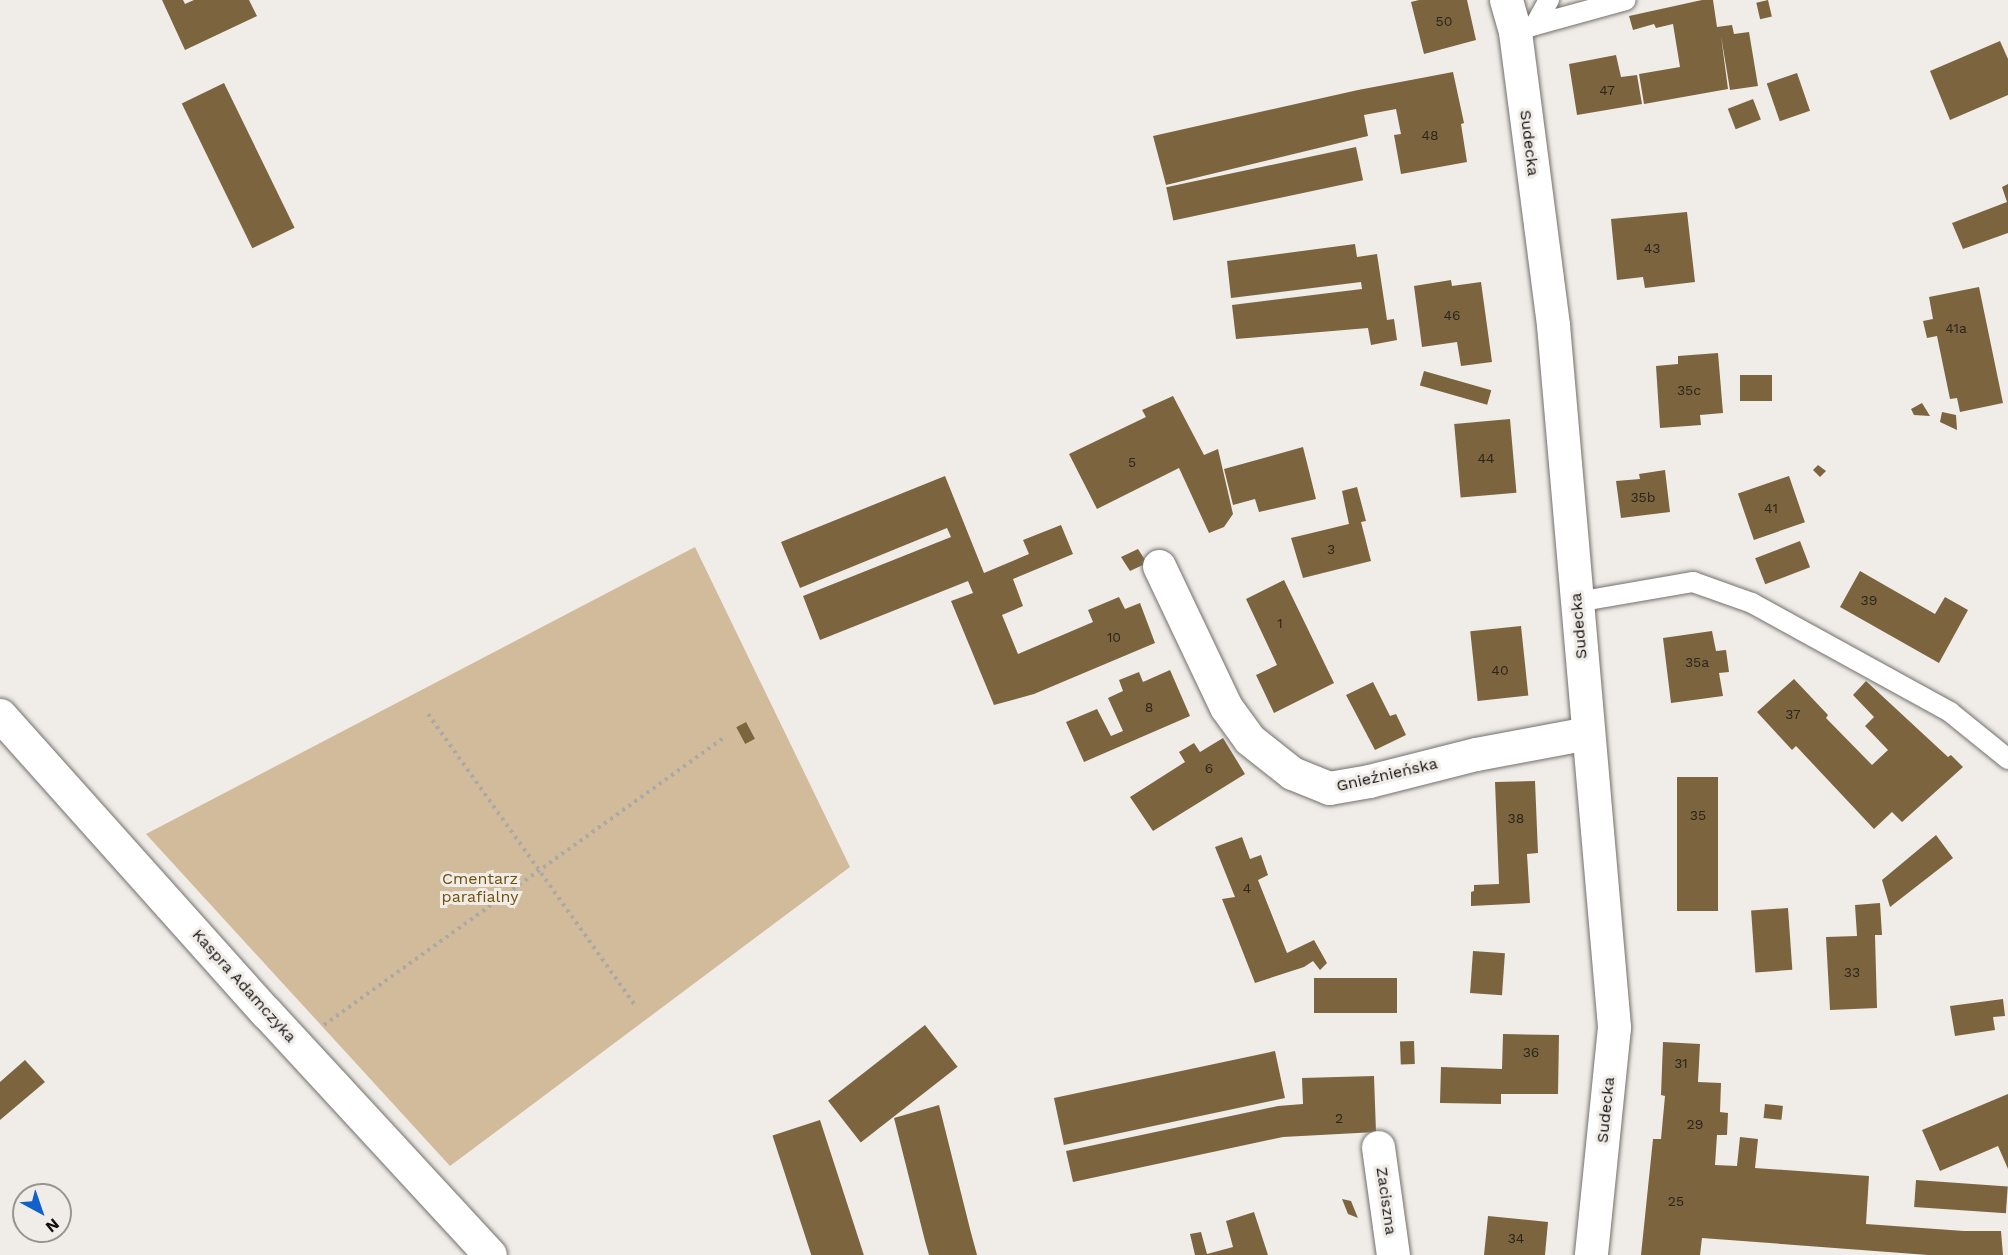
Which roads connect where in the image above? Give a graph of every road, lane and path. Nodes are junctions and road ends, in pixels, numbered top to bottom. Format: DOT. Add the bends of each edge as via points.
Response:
graph roads {
  1 [pos="1506,0"];
  2 [pos="1549,0"];
  3 [pos="1626,0"];
  4 [pos="1525,29"];
  5 [pos="1159,566"];
  6 [pos="1577,602"];
  7 [pos="428,714"];
  8 [pos="0,716"];
  9 [pos="1588,733"];
  10 [pos="725,737"];
  11 [pos="2008,759"];
  12 [pos="540,872"];
  13 [pos="635,1005"];
  14 [pos="296,1044"];
  15 [pos="1378,1147"];
  16 [pos="490,1255"];
  17 [pos="1393,1255"];
  18 [pos="1591,1255"];
  1 -- 4 [label="street, Sudecka"];
  2 -- 4 [label="lane"];
  3 -- 4 [label="lane"];
  4 -- 6 [label="street, Sudecka"];
  5 -- 9 [label="street, Gnieźnieńska" via="1226,707 1249,739 1292,773 1329,788"];
  6 -- 9 [label="street, Sudecka"];
  6 -- 11 [label="lane" via="1693,582 1752,603 1950,712"];
  7 -- 12 [label="path"];
  8 -- 14 [label="street, Kaspra Adamczyka"];
  9 -- 18 [label="street, Sudecka" via="1614,1027"];
  10 -- 12 [label="path"];
  12 -- 13 [label="path"];
  12 -- 14 [label="path"];
  14 -- 16 [label="street, Kaspra Adamczyka"];
  15 -- 17 [label="street, Zaciszna"];
}
